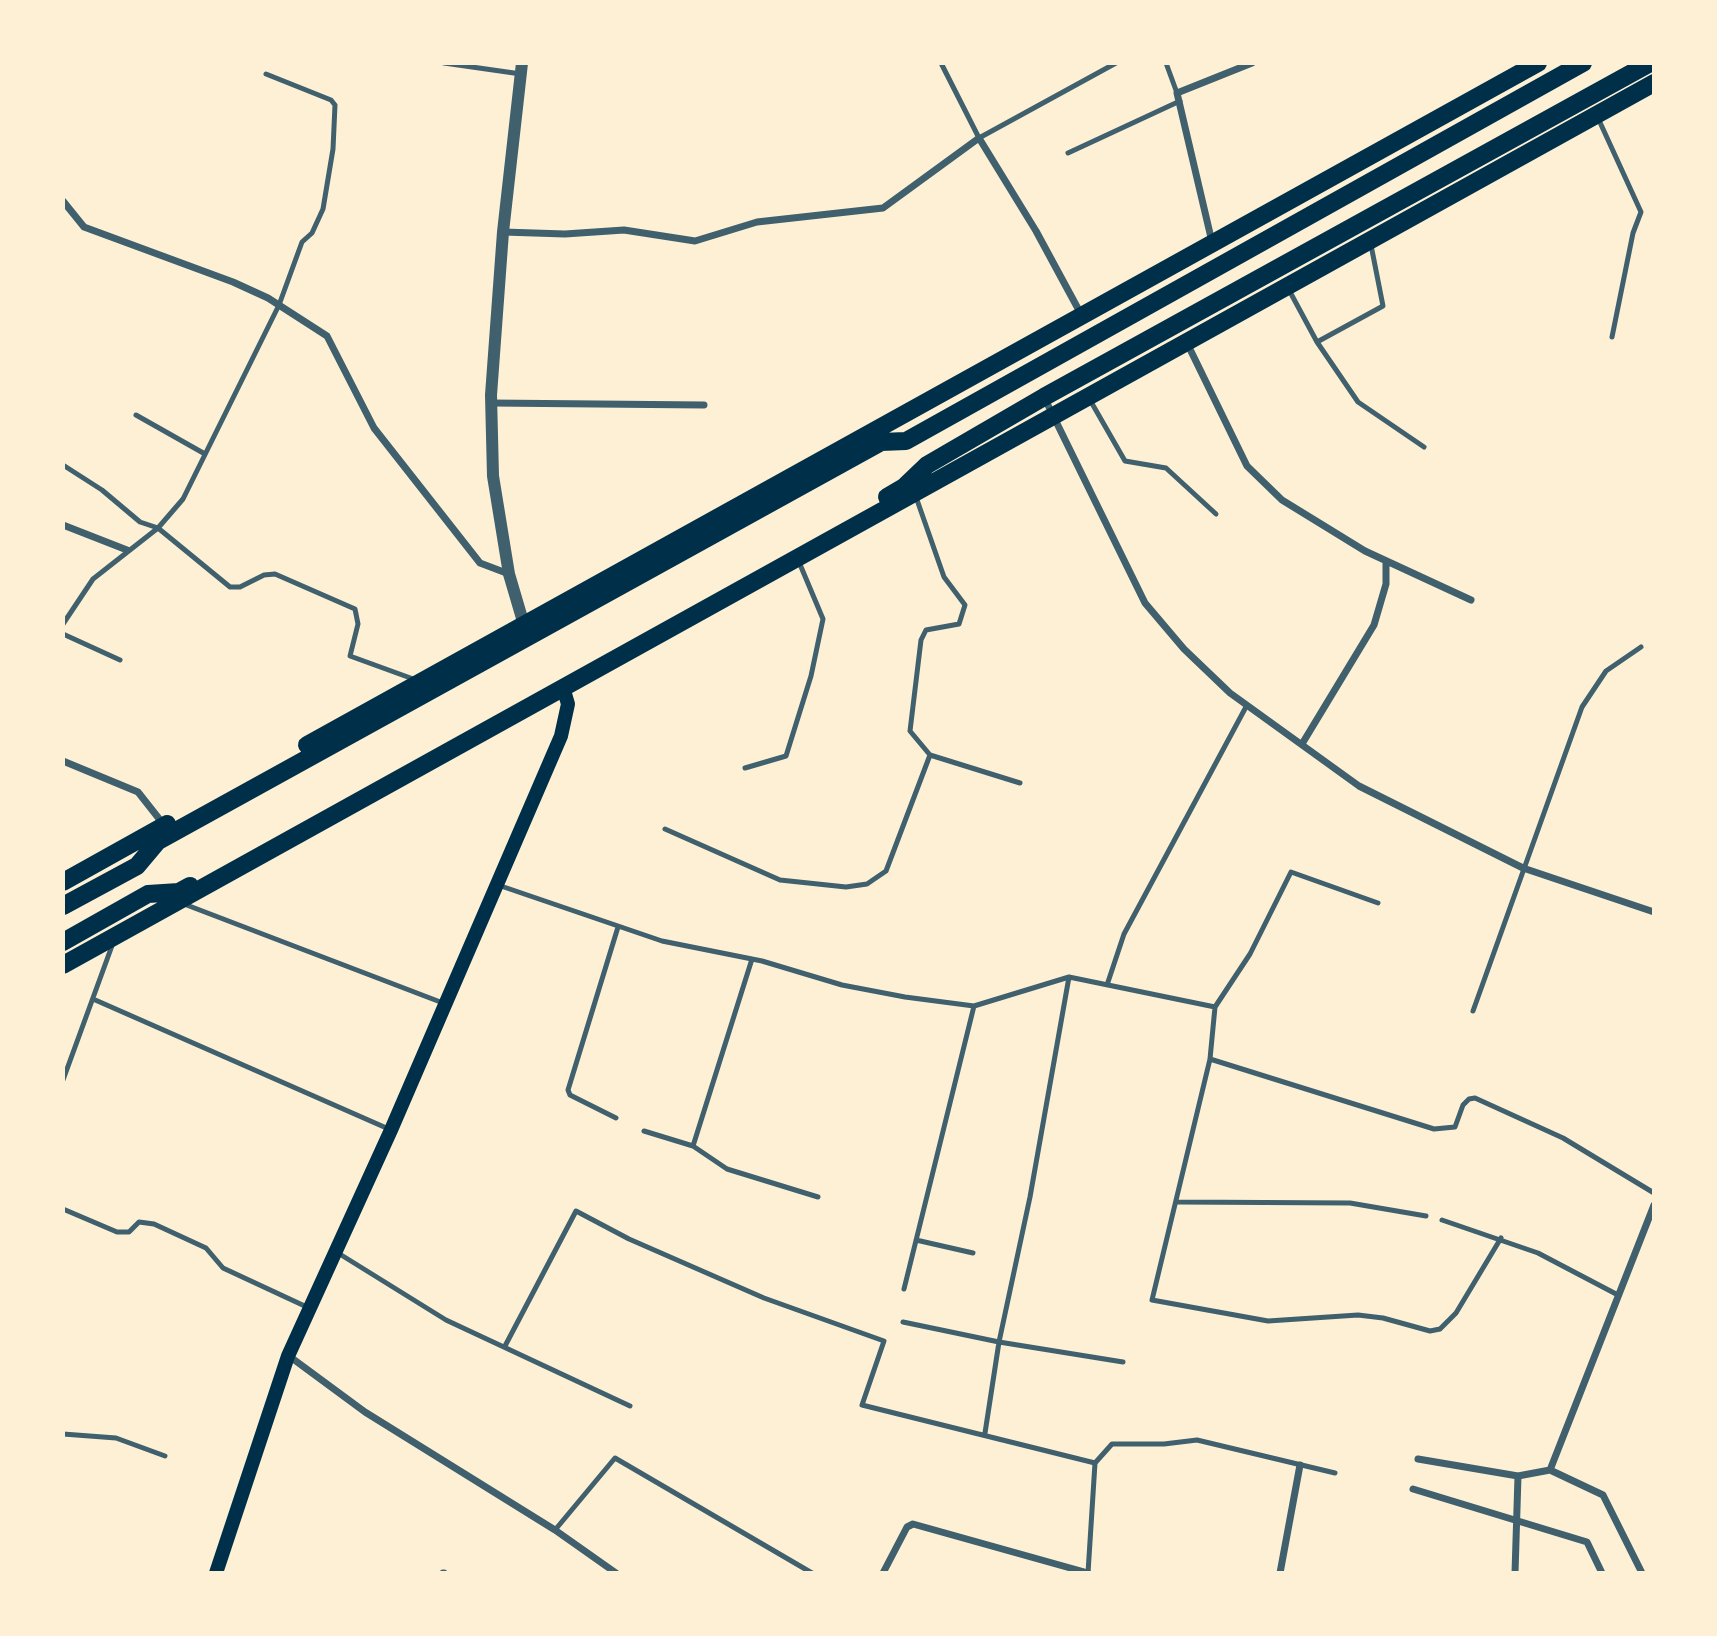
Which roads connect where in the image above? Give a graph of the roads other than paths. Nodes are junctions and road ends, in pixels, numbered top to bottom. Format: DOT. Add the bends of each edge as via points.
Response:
graph roads {
  1 [pos="444,63"];
  2 [pos="941,63"];
  3 [pos="1116,63"];
  4 [pos="1166,63"];
  5 [pos="1252,63"];
  6 [pos="1538,63"];
  7 [pos="1650,63"];
  8 [pos="1575,65"];
  9 [pos="522,69"];
  10 [pos="266,74"];
  11 [pos="1654,83"];
  12 [pos="1178,97"];
  13 [pos="1596,116"];
  14 [pos="979,138"];
  15 [pos="1068,153"];
  16 [pos="63,201"];
  17 [pos="503,232"];
  18 [pos="1370,241"];
  19 [pos="1212,244"];
  20 [pos="1287,287"];
  21 [pos="279,305"];
  22 [pos="1082,316"];
  23 [pos="1612,337"];
  24 [pos="1317,342"];
  25 [pos="1187,343"];
  26 [pos="1044,397"];
  27 [pos="1089,397"];
  28 [pos="491,403"];
  29 [pos="704,405"];
  30 [pos="136,415"];
  31 [pos="1054,417"];
  32 [pos="1424,447"];
  33 [pos="205,454"];
  34 [pos="63,465"];
  35 [pos="915,494"];
  36 [pos="1216,514"];
  37 [pos="63,524"];
  38 [pos="158,528"];
  39 [pos="127,550"];
  40 [pos="797,559"];
  41 [pos="1386,561"];
  42 [pos="509,574"];
  43 [pos="1471,600"];
  44 [pos="63,624"];
  45 [pos="527,631"];
  46 [pos="63,634"];
  47 [pos="1641,648"];
  48 [pos="120,660"];
  49 [pos="561,683"];
  50 [pos="426,686"];
  51 [pos="1247,705"];
  52 [pos="1302,744"];
  53 [pos="930,755"];
  54 [pos="63,761"];
  55 [pos="745,768"];
  56 [pos="1020,783"];
  57 [pos="164,825"];
  58 [pos="665,829"];
  59 [pos="1524,868"];
  60 [pos="63,882"];
  61 [pos="498,885"];
  62 [pos="178,902"];
  63 [pos="1378,903"];
  64 [pos="63,906"];
  65 [pos="1654,912"];
  66 [pos="618,927"];
  67 [pos="116,937"];
  68 [pos="63,942"];
  69 [pos="752,959"];
  70 [pos="63,965"];
  71 [pos="1069,978"];
  72 [pos="1107,985"];
  73 [pos="93,999"];
  74 [pos="446,1004"];
  75 [pos="974,1006"];
  76 [pos="1215,1007"];
  77 [pos="1473,1011"];
  78 [pos="1210,1059"];
  79 [pos="63,1080"];
  80 [pos="617,1118"];
  81 [pos="391,1130"];
  82 [pos="644,1131"];
  83 [pos="693,1146"];
  84 [pos="1654,1192"];
  85 [pos="818,1197"];
  86 [pos="1178,1202"];
  87 [pos="1654,1205"];
  88 [pos="63,1209"];
  89 [pos="1426,1216"];
  90 [pos="1442,1220"];
  91 [pos="1501,1238"];
  92 [pos="916,1240"];
  93 [pos="335,1251"];
  94 [pos="973,1252"];
  95 [pos="904,1289"];
  96 [pos="1618,1295"];
  97 [pos="309,1308"];
  98 [pos="902,1322"];
  99 [pos="999,1342"];
  100 [pos="505,1346"];
  101 [pos="288,1356"];
  102 [pos="1122,1362"];
  103 [pos="630,1406"];
  104 [pos="985,1433"];
  105 [pos="63,1434"];
  106 [pos="164,1456"];
  107 [pos="1418,1459"];
  108 [pos="1095,1462"];
  109 [pos="1300,1465"];
  110 [pos="1550,1470"];
  111 [pos="1335,1473"];
  112 [pos="1518,1476"];
  113 [pos="1413,1489"];
  114 [pos="1517,1521"];
  115 [pos="555,1530"];
  116 [pos="216,1573"];
  117 [pos="616,1573"];
  118 [pos="812,1573"];
  119 [pos="883,1573"];
  120 [pos="1088,1573"];
  121 [pos="1280,1573"];
  122 [pos="1515,1573"];
  123 [pos="1602,1573"];
  124 [pos="1642,1573"];
  1 -- 9 [label="lane"];
  2 -- 14 [label="lane"];
  3 -- 14 [label="lane"];
  4 -- 12 [label="lane"];
  5 -- 12 [label="street"];
  6 -- 19 [label="highway"];
  7 -- 26 [label="highway"];
  8 -- 45 [label="highway" via="906,441 881,442"];
  9 -- 17 [label="street"];
  10 -- 21 [label="lane" via="331,100 336,109 323,209 312,233 302,242"];
  11 -- 13 [label="highway"];
  12 -- 15 [label="lane"];
  12 -- 19 [label="street"];
  13 -- 18 [label="highway"];
  13 -- 23 [label="lane" via="1641,212"];
  14 -- 17 [label="street" via="883,208 757,222 695,241 624,230"];
  14 -- 22 [label="street"];
  16 -- 21 [label="street" via="84,227 233,282"];
  17 -- 28 [label="street"];
  18 -- 20 [label="highway"];
  18 -- 24 [label="lane" via="1383,306"];
  19 -- 22 [label="highway"];
  20 -- 24 [label="lane"];
  20 -- 25 [label="highway"];
  21 -- 33 [label="lane"];
  21 -- 42 [label="street" via="327,336 374,428 480,563"];
  22 -- 45 [label="highway"];
  24 -- 32 [label="lane" via="1358,402"];
  25 -- 27 [label="highway"];
  25 -- 41 [label="street" via="1247,466 1282,500"];
  26 -- 31 [label="street"];
  26 -- 49 [label="highway" via="927,465 904,487"];
  27 -- 31 [label="highway"];
  27 -- 36 [label="lane" via="1125,461 1166,468"];
  28 -- 29 [label="street"];
  28 -- 42 [label="street" via="493,476"];
  30 -- 33 [label="lane"];
  31 -- 35 [label="highway"];
  31 -- 51 [label="street" via="1145,603 1184,649"];
  33 -- 38 [label="lane" via="183,499"];
  34 -- 38 [label="lane" via="140,522"];
  35 -- 40 [label="highway"];
  35 -- 53 [label="lane" via="944,578 965,605 959,624 926,630 921,640 910,731"];
  37 -- 39 [label="street"];
  38 -- 39 [label="lane"];
  38 -- 50 [label="lane" via="230,587 275,574 355,609 358,624 350,656"];
  39 -- 44 [label="lane" via="93,579"];
  40 -- 49 [label="highway"];
  40 -- 55 [label="lane" via="822,619 811,676 786,756"];
  41 -- 43 [label="street"];
  41 -- 52 [label="street" via="1386,584 1374,625"];
  42 -- 45 [label="street"];
  45 -- 50 [label="highway"];
  46 -- 48 [label="lane"];
  47 -- 59 [label="lane" via="1606,671 1583,708"];
  49 -- 61 [label="main road" via="568,704 564,726"];
  49 -- 62 [label="highway"];
  49 -- 68 [label="highway" via="179,892 148,894"];
  50 -- 57 [label="highway"];
  50 -- 64 [label="highway" via="158,841 137,866"];
  51 -- 52 [label="street"];
  51 -- 72 [label="lane" via="1124,934"];
  52 -- 59 [label="street" via="1359,786"];
  53 -- 56 [label="lane"];
  53 -- 58 [label="lane" via="887,871 867,884 846,887 780,880"];
  54 -- 57 [label="street" via="138,792"];
  57 -- 60 [label="highway"];
  59 -- 65 [label="street"];
  59 -- 77 [label="lane"];
  61 -- 66 [label="lane"];
  61 -- 74 [label="main road"];
  62 -- 67 [label="highway"];
  62 -- 74 [label="lane"];
  63 -- 76 [label="lane" via="1292,872 1250,954"];
  66 -- 69 [label="lane"];
  66 -- 80 [label="lane" via="568,1090"];
  67 -- 70 [label="highway"];
  67 -- 73 [label="lane"];
  69 -- 75 [label="lane" via="842,985"];
  69 -- 83 [label="lane"];
  71 -- 72 [label="lane"];
  71 -- 75 [label="lane"];
  71 -- 99 [label="lane"];
  72 -- 76 [label="lane"];
  73 -- 79 [label="lane"];
  73 -- 81 [label="lane"];
  74 -- 81 [label="main road"];
  75 -- 92 [label="lane"];
  76 -- 78 [label="lane"];
  78 -- 84 [label="lane" via="1434,1129 1455,1127 1463,1105 1475,1098 1563,1138"];
  78 -- 86 [label="lane"];
  81 -- 93 [label="main road"];
  82 -- 83 [label="lane"];
  83 -- 85 [label="lane" via="727,1169"];
  86 -- 89 [label="lane" via="1350,1203"];
  86 -- 91 [label="lane" via="1153,1300 1268,1321 1358,1315 1430,1331 1440,1329"];
  87 -- 96 [label="street"];
  88 -- 97 [label="lane" via="117,1232 129,1232 139,1222 148,1222 206,1248 223,1268"];
  90 -- 91 [label="lane"];
  91 -- 96 [label="lane" via="1538,1252"];
  92 -- 94 [label="lane"];
  92 -- 95 [label="lane"];
  93 -- 97 [label="main road"];
  93 -- 100 [label="lane" via="446,1320"];
  96 -- 110 [label="street"];
  97 -- 101 [label="main road"];
  98 -- 99 [label="lane"];
  99 -- 102 [label="lane"];
  99 -- 104 [label="lane"];
  100 -- 103 [label="lane"];
  100 -- 104 [label="lane" via="576,1211 764,1298 884,1341 862,1405"];
  101 -- 115 [label="street" via="365,1412"];
  101 -- 116 [label="main road"];
  104 -- 108 [label="lane"];
  105 -- 106 [label="lane" via="116,1438"];
  107 -- 112 [label="street"];
  108 -- 109 [label="lane" via="1112,1444 1197,1440"];
  108 -- 120 [label="lane"];
  109 -- 111 [label="lane"];
  109 -- 121 [label="street"];
  110 -- 112 [label="street"];
  110 -- 124 [label="street" via="1603,1495"];
  112 -- 114 [label="street"];
  113 -- 114 [label="street"];
  114 -- 122 [label="street"];
  114 -- 123 [label="street" via="1587,1542"];
  115 -- 117 [label="street"];
  115 -- 118 [label="lane" via="615,1458"];
  119 -- 120 [label="street" via="907,1527 913,1524"];
}
